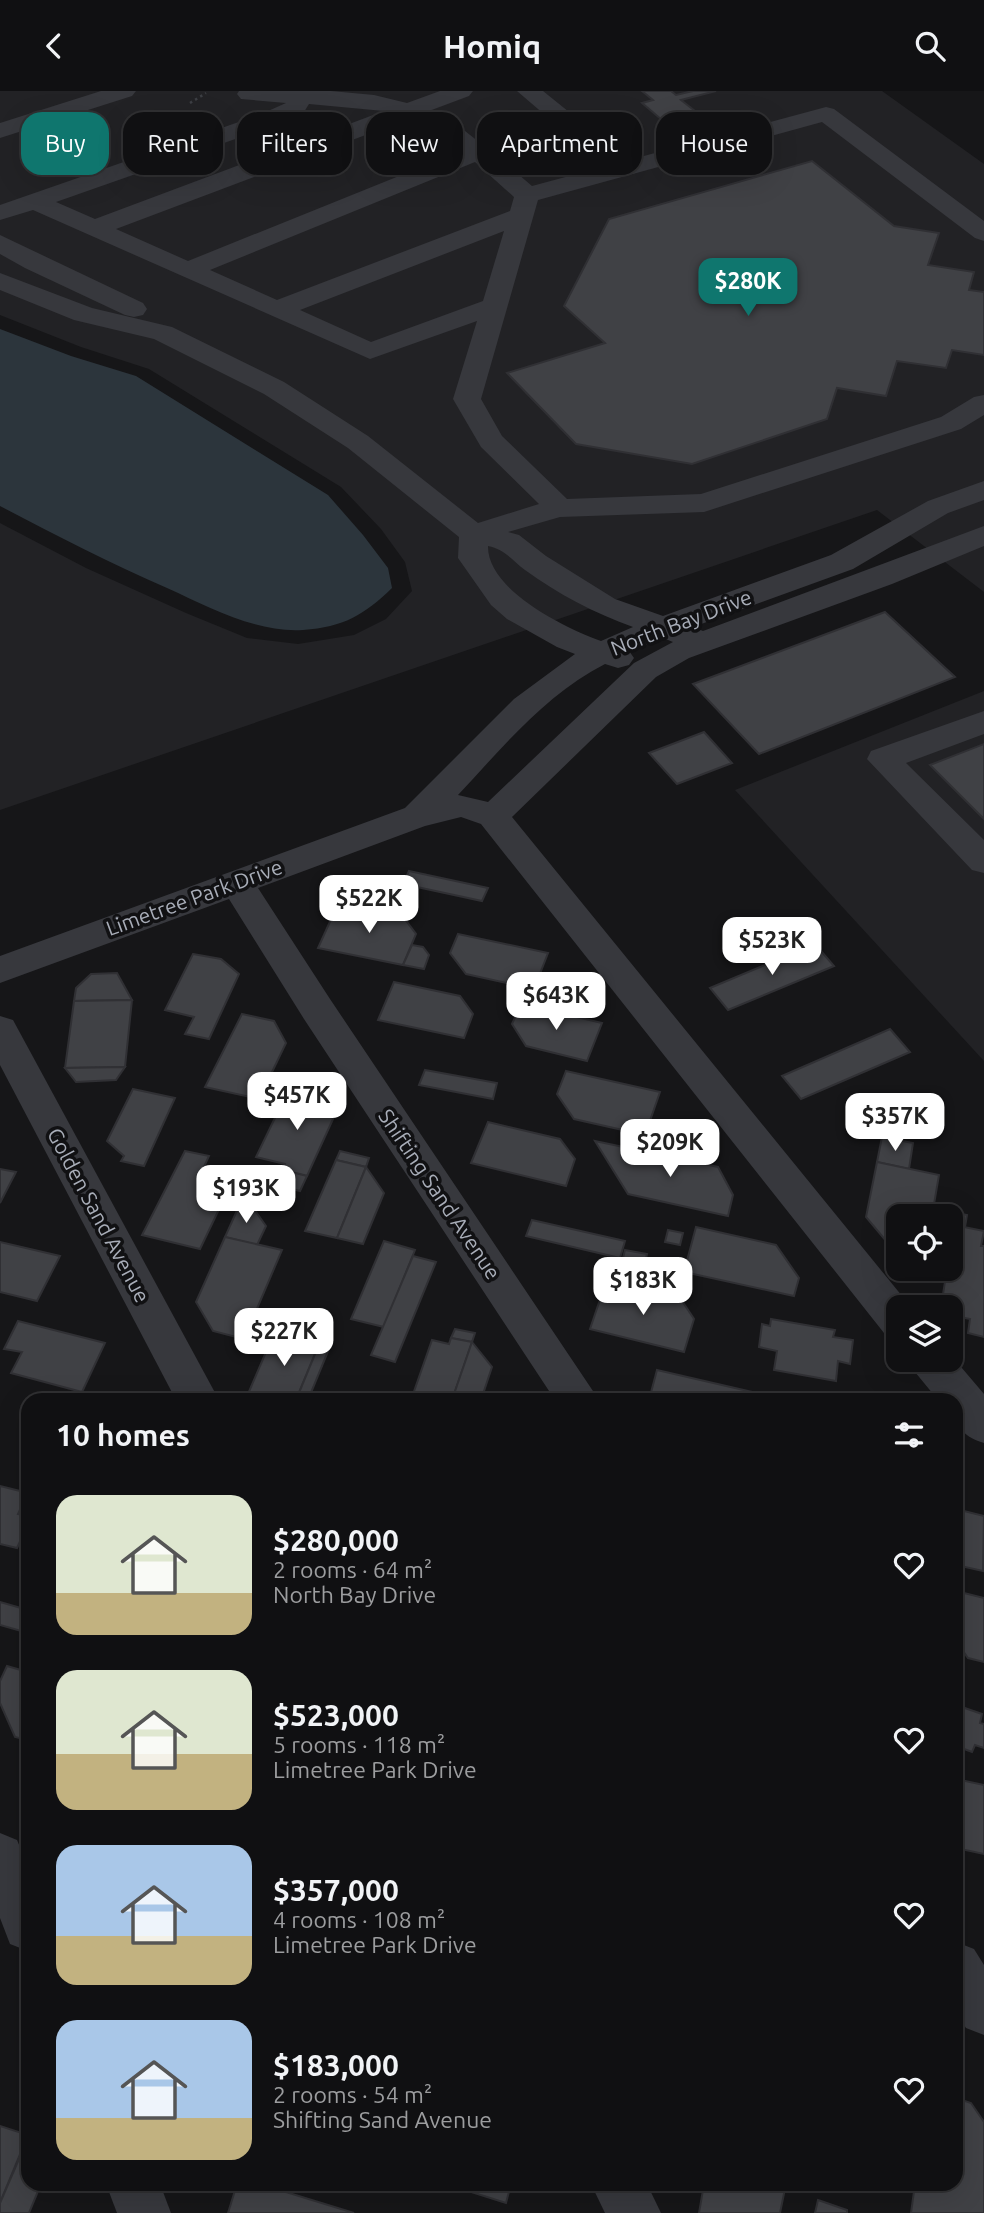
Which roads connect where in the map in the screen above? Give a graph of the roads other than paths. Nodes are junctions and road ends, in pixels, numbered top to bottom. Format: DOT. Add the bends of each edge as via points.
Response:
graph roads {
  1 [pos="42,91"];
  2 [pos="124,91"];
  3 [pos="461,91"];
  4 [pos="529,91"];
  5 [pos="300,94"];
  6 [pos="242,96"];
  7 [pos="408,110"];
  8 [pos="62,111"];
  9 [pos="555,112"];
  10 [pos="0,131"];
  11 [pos="477,153"];
  12 [pos="477,162"];
  13 [pos="499,175"];
  14 [pos="0,189"];
  15 [pos="29,190"];
  16 [pos="524,205"];
  17 [pos="0,213"];
  18 [pos="94,228"];
  19 [pos="984,233"];
  20 [pos="0,243"];
  21 [pos="188,270"];
  22 [pos="0,281"];
  23 [pos="494,306"];
  24 [pos="278,309"];
  25 [pos="163,333"];
  26 [pos="984,403"];
  27 [pos="984,490"];
  28 [pos="559,508"];
  29 [pos="474,534"];
  30 [pos="984,534"];
  31 [pos="663,627"];
  32 [pos="704,642"];
  33 [pos="603,652"];
  34 [pos="645,670"];
  35 [pos="537,697"];
  36 [pos="984,722"];
  37 [pos="590,723"];
  38 [pos="417,816"];
  39 [pos="493,816"];
  40 [pos="984,861"];
  41 [pos="236,881"];
  42 [pos="0,970"];
  43 [pos="0,1030"];
  44 [pos="886,1306"];
  45 [pos="940,1372"];
  46 [pos="194,1393"];
  47 [pos="573,1393"];
  48 [pos="957,1393"];
  49 [pos="963,1400"];
  50 [pos="984,1425"];
  51 [pos="0,1857"];
  52 [pos="21,1909"];
  53 [pos="963,1978"];
  54 [pos="984,2010"];
  55 [pos="136,2191"];
  56 [pos="622,2191"];
  57 [pos="145,2213"];
  58 [pos="634,2213"];
  1 -- 8 [label="street"];
  2 -- 8 [label="street"];
  3 -- 7 [label="street"];
  4 -- 9 [label="street"];
  5 -- 6 [label="street"];
  5 -- 7 [label="street"];
  5 -- 15 [label="street" via="296,107 267,120"];
  7 -- 11 [label="street" via="447,129"];
  7 -- 18 [label="street"];
  8 -- 10 [label="street"];
  12 -- 21 [label="street"];
  13 -- 16 [label="street"];
  14 -- 15 [label="street"];
  15 -- 17 [label="street"];
  15 -- 18 [label="street"];
  16 -- 19 [label="street" via="826,114"];
  16 -- 23 [label="street"];
  16 -- 24 [label="street"];
  18 -- 21 [label="street"];
  20 -- 25 [label="street" via="135,309"];
  21 -- 24 [label="street"];
  22 -- 25 [label="street" via="83,314"];
  23 -- 24 [label="street" via="370,351"];
  23 -- 28 [label="street" via="467,399 491,441"];
  25 -- 29 [label="street" via="274,389 358,442"];
  26 -- 28 [label="street" via="951,423 704,503"];
  27 -- 31 [label="street, North Bay Drive" via="938,507 842,562"];
  28 -- 29 [label="street"];
  29 -- 31 [label="street" via="509,541 571,587"];
  29 -- 33 [label="street" via="473,558 518,613 542,628"];
  30 -- 32 [label="street, North Bay Drive"];
  31 -- 32 [label="street"];
  31 -- 33 [label="street, North Bay Drive"];
  32 -- 34 [label="street, North Bay Drive"];
  33 -- 34 [label="street"];
  33 -- 35 [label="street, North Bay Drive"];
  34 -- 37 [label="street, North Bay Drive"];
  35 -- 37 [label="street"];
  35 -- 38 [label="street, North Bay Drive"];
  36 -- 40 [label="street" via="883,759"];
  37 -- 39 [label="street, North Bay Drive"];
  38 -- 39 [label="street, Limetree Park Drive" via="462,805"];
  38 -- 41 [label="street, Limetree Park Drive"];
  39 -- 44 [label="street"];
  41 -- 42 [label="street, Limetree Park Drive"];
  41 -- 47 [label="street, Shifting Sand Avenue"];
  43 -- 46 [label="street, Golden Sand Avenue"];
  45 -- 48 [label="street"];
  49 -- 50 [label="street"];
  51 -- 52 [label="street"];
  53 -- 54 [label="street"];
  55 -- 57 [label="street"];
  56 -- 58 [label="street"];
}
